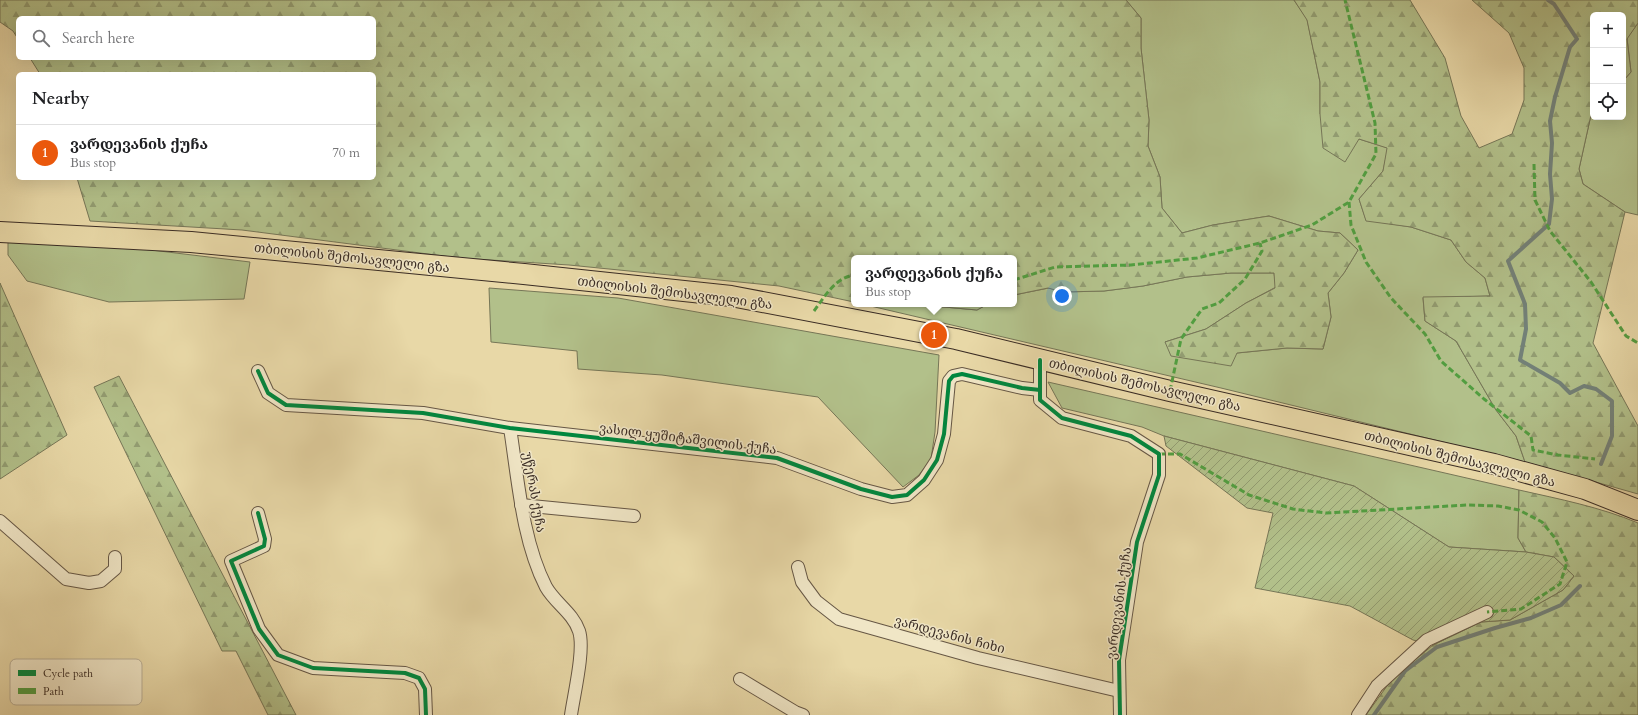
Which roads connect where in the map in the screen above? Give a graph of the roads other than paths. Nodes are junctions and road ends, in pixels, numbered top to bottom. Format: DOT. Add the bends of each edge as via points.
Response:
graph roads {
  1 [pos="0,232"];
  2 [pos="1040,360"];
  3 [pos="258,371"];
  4 [pos="1040,390"];
  5 [pos="510,428"];
  6 [pos="521,505"];
  7 [pos="1638,510"];
  8 [pos="258,514"];
  9 [pos="634,516"];
  10 [pos="0,521"];
  11 [pos="115,558"];
  12 [pos="798,567"];
  13 [pos="1487,612"];
  14 [pos="740,680"];
  15 [pos="1119,691"];
  16 [pos="426,715"];
  17 [pos="571,715"];
  18 [pos="803,715"];
  19 [pos="1120,715"];
  20 [pos="1358,715"];
  1 -- 2 [label="highway, თბილისის შემოსავლელი გზა" via="191,242 731,296 956,339"];
  2 -- 4 [label="street, ვარდევანის ქუჩა"];
  2 -- 7 [label="highway, თბილისის შემოსავლელი გზა" via="1494,464 1585,489"];
  3 -- 5 [label="street, ვასილ ყუშიტაშვილის ქუჩა" via="268,392 286,405 423,413"];
  4 -- 5 [label="street, ვასილ ყუშიტაშვილის ქუჩა" via="962,374 953,376 948,381 944,434 937,460 924,480 907,495 892,497 861,489 777,458"];
  4 -- 15 [label="street, ვარდევანის ქუჩა" via="1040,400 1062,418 1131,436 1159,454 1159,475 1137,542 1118,660"];
  5 -- 6 [label="street, უწერას ქუჩა"];
  6 -- 9 [label="street"];
  6 -- 17 [label="street, უწერას ქუჩა" via="536,563 547,588 571,616 579,631 580,656"];
  8 -- 16 [label="street" via="265,539 264,546 230,561 259,629 278,655 313,668 406,673 419,678 425,689"];
  10 -- 11 [label="street" via="66,579 89,583 101,581 115,569"];
  12 -- 15 [label="street, ვარდევანის ჩიხი" via="802,582 816,601 839,619 978,658"];
  13 -- 20 [label="street" via="1427,640 1377,686"];
  14 -- 18 [label="street"];
  15 -- 19 [label="street, ვარდევანის ქუჩა"];
}
